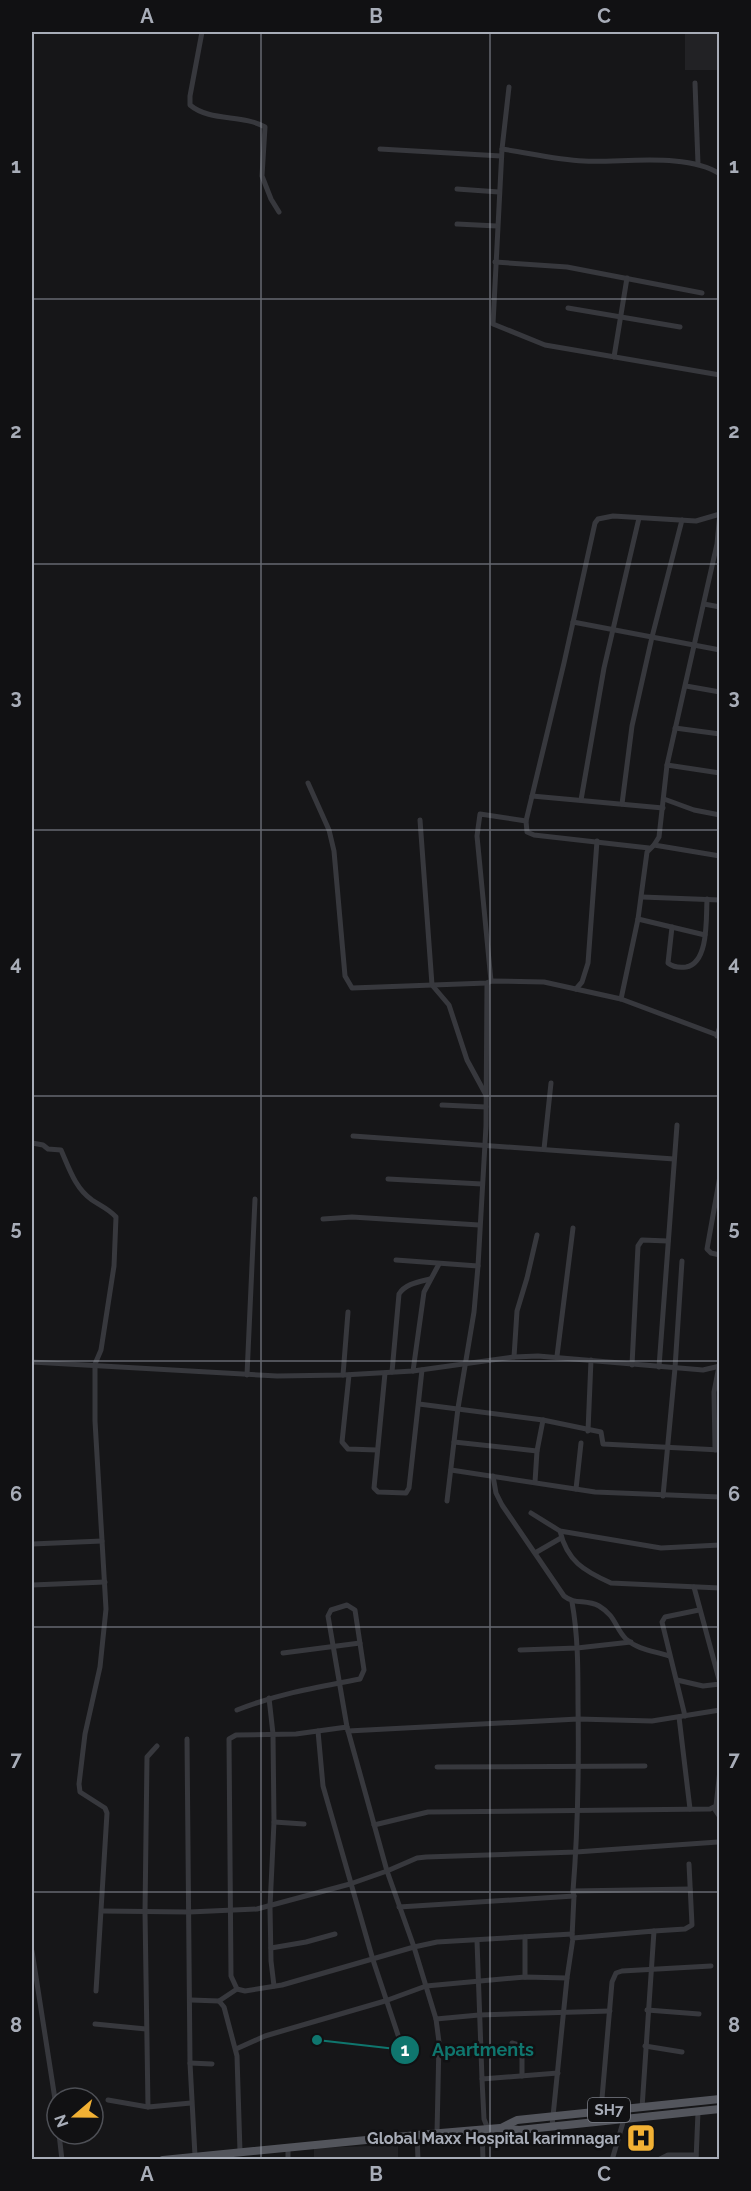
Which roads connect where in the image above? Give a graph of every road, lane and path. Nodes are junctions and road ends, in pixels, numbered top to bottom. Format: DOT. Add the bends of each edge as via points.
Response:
graph roads {
  1 [pos="202,32"];
  2 [pos="695,83"];
  3 [pos="509,87"];
  4 [pos="381,149"];
  5 [pos="502,149"];
  6 [pos="501,156"];
  7 [pos="698,164"];
  8 [pos="720,174"];
  9 [pos="457,189"];
  10 [pos="499,192"];
  11 [pos="279,212"];
  12 [pos="457,224"];
  13 [pos="497,226"];
  14 [pos="495,262"];
  15 [pos="627,278"];
  16 [pos="702,293"];
  17 [pos="568,308"];
  18 [pos="621,316"];
  19 [pos="680,327"];
  20 [pos="614,357"];
  21 [pos="720,375"];
  22 [pos="719,514"];
  23 [pos="639,518"];
  24 [pos="682,520"];
  25 [pos="704,604"];
  26 [pos="720,607"];
  27 [pos="573,622"];
  28 [pos="612,631"];
  29 [pos="652,637"];
  30 [pos="695,645"];
  31 [pos="720,650"];
  32 [pos="686,686"];
  33 [pos="720,692"];
  34 [pos="675,728"];
  35 [pos="720,734"];
  36 [pos="667,765"];
  37 [pos="720,773"];
  38 [pos="308,783"];
  39 [pos="532,796"];
  40 [pos="663,799"];
  41 [pos="581,800"];
  42 [pos="622,804"];
  43 [pos="663,808"];
  44 [pos="720,815"];
  45 [pos="420,820"];
  46 [pos="526,821"];
  47 [pos="597,841"];
  48 [pos="652,847"];
  49 [pos="720,856"];
  50 [pos="642,897"];
  51 [pos="707,899"];
  52 [pos="720,900"];
  53 [pos="638,919"];
  54 [pos="672,927"];
  55 [pos="705,935"];
  56 [pos="489,982"];
  57 [pos="432,986"];
  58 [pos="576,989"];
  59 [pos="621,999"];
  60 [pos="720,1026"];
  61 [pos="718,1036"];
  62 [pos="551,1083"];
  63 [pos="487,1096"];
  64 [pos="442,1105"];
  65 [pos="486,1107"];
  66 [pos="677,1125"];
  67 [pos="353,1136"];
  68 [pos="32,1143"];
  69 [pos="485,1145"];
  70 [pos="544,1149"];
  71 [pos="674,1159"];
  72 [pos="720,1176"];
  73 [pos="387,1179"];
  74 [pos="482,1184"];
  75 [pos="255,1199"];
  76 [pos="324,1219"];
  77 [pos="479,1225"];
  78 [pos="573,1228"];
  79 [pos="537,1234"];
  80 [pos="668,1241"];
  81 [pos="720,1255"];
  82 [pos="396,1260"];
  83 [pos="682,1262"];
  84 [pos="439,1264"];
  85 [pos="478,1266"];
  86 [pos="430,1279"];
  87 [pos="348,1312"];
  88 [pos="556,1356"];
  89 [pos="514,1357"];
  90 [pos="591,1360"];
  91 [pos="720,1361"];
  92 [pos="32,1362"];
  93 [pos="465,1363"];
  94 [pos="95,1364"];
  95 [pos="632,1365"];
  96 [pos="719,1366"];
  97 [pos="659,1368"];
  98 [pos="675,1368"];
  99 [pos="422,1370"];
  100 [pos="413,1371"];
  101 [pos="388,1372"];
  102 [pos="247,1375"];
  103 [pos="346,1375"];
  104 [pos="717,1392"];
  105 [pos="419,1404"];
  106 [pos="458,1408"];
  107 [pos="543,1420"];
  108 [pos="588,1431"];
  109 [pos="454,1442"];
  110 [pos="581,1443"];
  111 [pos="667,1448"];
  112 [pos="377,1450"];
  113 [pos="718,1450"];
  114 [pos="537,1451"];
  115 [pos="451,1470"];
  116 [pos="494,1476"];
  117 [pos="535,1482"];
  118 [pos="576,1489"];
  119 [pos="663,1496"];
  120 [pos="720,1497"];
  121 [pos="447,1501"];
  122 [pos="531,1513"];
  123 [pos="560,1531"];
  124 [pos="561,1538"];
  125 [pos="102,1541"];
  126 [pos="32,1544"];
  127 [pos="720,1545"];
  128 [pos="535,1553"];
  129 [pos="105,1582"];
  130 [pos="32,1585"];
  131 [pos="694,1587"];
  132 [pos="720,1588"];
  133 [pos="572,1602"];
  134 [pos="699,1610"];
  135 [pos="633,1642"];
  136 [pos="360,1643"];
  137 [pos="333,1646"];
  138 [pos="577,1648"];
  139 [pos="520,1650"];
  140 [pos="283,1653"];
  141 [pos="669,1656"];
  142 [pos="677,1680"];
  143 [pos="339,1683"];
  144 [pos="720,1684"];
  145 [pos="269,1698"];
  146 [pos="237,1710"];
  147 [pos="720,1710"];
  148 [pos="682,1716"];
  149 [pos="578,1719"];
  150 [pos="347,1729"];
  151 [pos="318,1731"];
  152 [pos="273,1734"];
  153 [pos="187,1739"];
  154 [pos="156,1746"];
  155 [pos="645,1766"];
  156 [pos="437,1767"];
  157 [pos="578,1767"];
  158 [pos="720,1770"];
  159 [pos="714,1808"];
  160 [pos="690,1809"];
  161 [pos="578,1812"];
  162 [pos="720,1816"];
  163 [pos="274,1822"];
  164 [pos="304,1824"];
  165 [pos="374,1825"];
  166 [pos="718,1842"];
  167 [pos="576,1852"];
  168 [pos="689,1864"];
  169 [pos="387,1872"];
  170 [pos="350,1884"];
  171 [pos="690,1889"];
  172 [pos="574,1894"];
  173 [pos="270,1906"];
  174 [pos="399,1907"];
  175 [pos="102,1911"];
  176 [pos="230,1911"];
  177 [pos="145,1912"];
  178 [pos="189,1912"];
  179 [pos="654,1931"];
  180 [pos="335,1934"];
  181 [pos="572,1936"];
  182 [pos="525,1937"];
  183 [pos="477,1941"];
  184 [pos="414,1947"];
  185 [pos="271,1948"];
  186 [pos="32,1951"];
  187 [pos="373,1960"];
  188 [pos="711,1966"];
  189 [pos="651,1971"];
  190 [pos="525,1977"];
  191 [pos="567,1978"];
  192 [pos="479,1980"];
  193 [pos="274,1986"];
  194 [pos="426,1986"];
  195 [pos="237,1989"];
  196 [pos="96,1991"];
  197 [pos="190,2000"];
  198 [pos="219,2001"];
  199 [pos="385,2001"];
  200 [pos="647,2010"];
  201 [pos="610,2011"];
  202 [pos="563,2012"];
  203 [pos="699,2014"];
  204 [pos="479,2015"];
  205 [pos="435,2019"];
  206 [pos="95,2024"];
  207 [pos="146,2029"];
  208 [pos="399,2038"];
  209 [pos="512,2043"];
  210 [pos="645,2046"];
  211 [pos="236,2049"];
  212 [pos="682,2052"];
  213 [pos="190,2063"];
  214 [pos="212,2064"];
  215 [pos="558,2073"];
  216 [pos="522,2076"];
  217 [pos="482,2079"];
  218 [pos="53,2086"];
  219 [pos="720,2099"];
  220 [pos="108,2100"];
  221 [pos="191,2103"];
  222 [pos="148,2107"];
  223 [pos="642,2108"];
  224 [pos="720,2109"];
  225 [pos="601,2110"];
  226 [pos="698,2112"];
  227 [pos="553,2116"];
  228 [pos="624,2119"];
  229 [pos="552,2126"];
  230 [pos="500,2128"];
  231 [pos="485,2130"];
  232 [pos="437,2133"];
  233 [pos="417,2135"];
  234 [pos="288,2147"];
  235 [pos="240,2152"];
  236 [pos="254,2155"];
  237 [pos="195,2156"];
  238 [pos="214,2157"];
  239 [pos="696,2158"];
  240 [pos="164,2159"];
  241 [pos="660,2159"];
  242 [pos="288,2160"];
  243 [pos="418,2160"];
  244 [pos="483,2160"];
  245 [pos="612,2160"];
  1 -- 11 [label="street" via="190,105 265,127 262,177"];
  2 -- 7 [label="street"];
  3 -- 5 [label="street"];
  4 -- 6 [label="street"];
  5 -- 6 [label="street"];
  5 -- 7 [label="street" via="582,161"];
  6 -- 10 [label="street"];
  7 -- 8 [label="street"];
  9 -- 10 [label="street"];
  10 -- 13 [label="street"];
  12 -- 13 [label="street"];
  13 -- 14 [label="street"];
  14 -- 15 [label="street" via="567,267"];
  14 -- 20 [label="street" via="493,324 545,345"];
  15 -- 16 [label="street"];
  15 -- 18 [label="street"];
  17 -- 18 [label="street"];
  18 -- 19 [label="street"];
  18 -- 20 [label="street"];
  20 -- 21 [label="street"];
  22 -- 24 [label="street" via="696,521"];
  22 -- 25 [label="street"];
  23 -- 24 [label="street"];
  23 -- 27 [label="street" via="597,519"];
  23 -- 28 [label="street"];
  24 -- 29 [label="street"];
  25 -- 26 [label="street"];
  25 -- 30 [label="street"];
  27 -- 28 [label="street"];
  27 -- 39 [label="street"];
  28 -- 29 [label="street"];
  28 -- 41 [label="street"];
  29 -- 30 [label="street"];
  29 -- 42 [label="street" via="632,726"];
  30 -- 31 [label="street"];
  30 -- 32 [label="street"];
  32 -- 33 [label="street"];
  32 -- 34 [label="street"];
  34 -- 35 [label="street"];
  34 -- 36 [label="street"];
  36 -- 37 [label="street"];
  36 -- 40 [label="street"];
  38 -- 57 [label="street" via="334,851 345,976 352,988"];
  39 -- 41 [label="street"];
  39 -- 46 [label="street"];
  40 -- 43 [label="street"];
  40 -- 44 [label="street"];
  41 -- 42 [label="street"];
  42 -- 43 [label="street"];
  43 -- 48 [label="street" via="659,837"];
  45 -- 57 [label="street"];
  46 -- 47 [label="street" via="529,834"];
  46 -- 56 [label="street" via="480,814 477,836"];
  47 -- 48 [label="street"];
  47 -- 58 [label="street" via="588,963"];
  48 -- 49 [label="street"];
  48 -- 50 [label="street" via="646,855"];
  50 -- 51 [label="street"];
  50 -- 53 [label="street"];
  51 -- 52 [label="street"];
  51 -- 55 [label="street"];
  53 -- 54 [label="street"];
  53 -- 59 [label="street"];
  54 -- 55 [label="street"];
  54 -- 55 [label="street" via="668,960 675,967 691,966 699,959"];
  56 -- 57 [label="street"];
  56 -- 58 [label="street" via="529,981"];
  56 -- 63 [label="street"];
  57 -- 63 [label="street" via="449,1005 467,1060"];
  58 -- 59 [label="street"];
  59 -- 61 [label="street"];
  60 -- 61 [label="street"];
  62 -- 70 [label="street"];
  63 -- 65 [label="street"];
  64 -- 65 [label="street"];
  65 -- 69 [label="street"];
  66 -- 71 [label="street"];
  67 -- 69 [label="street"];
  68 -- 94 [label="street" via="61,1150 77,1185 116,1217 114,1266 101,1350"];
  69 -- 70 [label="street"];
  69 -- 74 [label="street"];
  70 -- 71 [label="street"];
  71 -- 80 [label="street"];
  72 -- 81 [label="street" via="708,1249"];
  73 -- 74 [label="street"];
  74 -- 77 [label="street"];
  75 -- 102 [label="street"];
  76 -- 77 [label="street" via="352,1217"];
  77 -- 85 [label="street"];
  78 -- 88 [label="street"];
  79 -- 89 [label="street" via="517,1311"];
  80 -- 95 [label="street" via="645,1239 638,1246"];
  80 -- 97 [label="street"];
  82 -- 84 [label="street"];
  83 -- 98 [label="street"];
  84 -- 85 [label="street"];
  84 -- 86 [label="street"];
  85 -- 93 [label="street"];
  86 -- 100 [label="street" via="421,1306"];
  86 -- 101 [label="street" via="404,1288 399,1294"];
  87 -- 103 [label="street"];
  88 -- 89 [label="street"];
  88 -- 90 [label="street"];
  89 -- 93 [label="street"];
  90 -- 95 [label="street"];
  90 -- 108 [label="street"];
  91 -- 96 [label="street"];
  92 -- 94 [label="street"];
  93 -- 99 [label="street"];
  93 -- 106 [label="street"];
  94 -- 102 [label="street"];
  94 -- 125 [label="street"];
  95 -- 97 [label="street"];
  96 -- 98 [label="street" via="703,1370"];
  96 -- 104 [label="street"];
  97 -- 98 [label="street"];
  98 -- 111 [label="street"];
  99 -- 100 [label="street"];
  99 -- 105 [label="street"];
  100 -- 101 [label="street"];
  101 -- 103 [label="street"];
  101 -- 112 [label="street"];
  102 -- 103 [label="street"];
  103 -- 112 [label="street" via="342,1442 348,1449"];
  104 -- 113 [label="street"];
  105 -- 106 [label="street"];
  105 -- 112 [label="street" via="406,1493 375,1490"];
  106 -- 107 [label="street"];
  106 -- 109 [label="street"];
  107 -- 108 [label="street"];
  107 -- 114 [label="street"];
  108 -- 111 [label="street" via="601,1432 603,1444"];
  109 -- 114 [label="street"];
  109 -- 115 [label="street"];
  110 -- 118 [label="street"];
  111 -- 113 [label="street"];
  111 -- 119 [label="street"];
  114 -- 117 [label="street"];
  115 -- 116 [label="street"];
  115 -- 121 [label="street"];
  116 -- 117 [label="street"];
  116 -- 128 [label="street" via="502,1505"];
  117 -- 118 [label="street"];
  118 -- 119 [label="street"];
  119 -- 120 [label="street"];
  122 -- 123 [label="street"];
  123 -- 124 [label="street"];
  123 -- 127 [label="street" via="661,1548"];
  124 -- 128 [label="street"];
  124 -- 131 [label="street" via="577,1563 611,1583"];
  125 -- 126 [label="street"];
  125 -- 129 [label="street"];
  128 -- 133 [label="street"];
  129 -- 130 [label="street"];
  129 -- 175 [label="street" via="100,1666 79,1784 80,1792 105,1808 107,1814"];
  131 -- 132 [label="street"];
  131 -- 134 [label="street"];
  133 -- 135 [label="street" via="601,1607 613,1617 625,1638"];
  133 -- 138 [label="street"];
  134 -- 141 [label="street" via="663,1618"];
  134 -- 144 [label="street"];
  135 -- 138 [label="street"];
  135 -- 141 [label="street" via="650,1652"];
  136 -- 137 [label="street"];
  136 -- 137 [label="street" via="355,1610 347,1605 329,1613"];
  136 -- 143 [label="street" via="363,1675"];
  137 -- 140 [label="street"];
  137 -- 143 [label="street"];
  138 -- 139 [label="street"];
  138 -- 149 [label="street"];
  141 -- 142 [label="street"];
  142 -- 144 [label="street" via="703,1686"];
  142 -- 148 [label="street"];
  143 -- 145 [label="street"];
  143 -- 150 [label="street"];
  145 -- 146 [label="street"];
  145 -- 152 [label="street"];
  147 -- 148 [label="street"];
  148 -- 149 [label="street" via="652,1721"];
  148 -- 160 [label="street"];
  149 -- 150 [label="street"];
  149 -- 157 [label="street"];
  150 -- 151 [label="street"];
  150 -- 165 [label="street"];
  151 -- 152 [label="street"];
  151 -- 170 [label="street" via="323,1786"];
  152 -- 163 [label="street"];
  152 -- 176 [label="street" via="236,1735 229,1739"];
  153 -- 178 [label="street"];
  154 -- 177 [label="street" via="147,1757"];
  155 -- 157 [label="street"];
  156 -- 157 [label="street"];
  157 -- 161 [label="street"];
  158 -- 159 [label="street"];
  159 -- 160 [label="street"];
  159 -- 162 [label="street"];
  160 -- 161 [label="street"];
  161 -- 165 [label="street" via="428,1812"];
  161 -- 167 [label="street"];
  163 -- 164 [label="street"];
  163 -- 173 [label="street"];
  165 -- 169 [label="street"];
  166 -- 167 [label="street"];
  167 -- 169 [label="street" via="426,1857"];
  167 -- 172 [label="street"];
  168 -- 171 [label="street"];
  169 -- 170 [label="street"];
  169 -- 174 [label="street"];
  170 -- 173 [label="street"];
  170 -- 187 [label="street"];
  171 -- 172 [label="street"];
  171 -- 179 [label="street" via="692,1925"];
  172 -- 174 [label="street"];
  172 -- 181 [label="street"];
  173 -- 176 [label="street"];
  173 -- 185 [label="street"];
  174 -- 184 [label="street"];
  175 -- 177 [label="street"];
  175 -- 196 [label="street"];
  176 -- 178 [label="street"];
  176 -- 195 [label="street" via="231,1976"];
  177 -- 178 [label="street"];
  177 -- 207 [label="street"];
  178 -- 197 [label="street"];
  179 -- 181 [label="street"];
  179 -- 189 [label="street"];
  180 -- 185 [label="street"];
  181 -- 182 [label="street"];
  181 -- 191 [label="street"];
  182 -- 183 [label="street"];
  182 -- 190 [label="street"];
  183 -- 184 [label="street" via="452,1940"];
  183 -- 192 [label="street"];
  184 -- 187 [label="street"];
  184 -- 194 [label="street"];
  185 -- 193 [label="street"];
  186 -- 218 [label="street"];
  187 -- 193 [label="street"];
  187 -- 199 [label="street"];
  188 -- 189 [label="street"];
  189 -- 200 [label="street"];
  189 -- 201 [label="street" via="616,1973 612,1978"];
  190 -- 191 [label="street"];
  190 -- 192 [label="street"];
  191 -- 202 [label="street"];
  192 -- 194 [label="street"];
  192 -- 204 [label="street"];
  193 -- 195 [label="street"];
  194 -- 199 [label="street"];
  194 -- 205 [label="street"];
  195 -- 198 [label="street"];
  197 -- 198 [label="street"];
  197 -- 213 [label="street"];
  198 -- 211 [label="street"];
  199 -- 208 [label="street"];
  199 -- 211 [label="street" via="265,2036"];
  200 -- 203 [label="street"];
  200 -- 210 [label="street"];
  201 -- 202 [label="street"];
  201 -- 225 [label="street"];
  202 -- 204 [label="street"];
  202 -- 215 [label="street"];
  204 -- 205 [label="street"];
  204 -- 217 [label="street"];
  205 -- 232 [label="street" via="439,2042"];
  206 -- 207 [label="street"];
  207 -- 222 [label="street"];
  209 -- 216 [label="street" via="522,2046 524,2051"];
  210 -- 212 [label="street"];
  210 -- 223 [label="street"];
  211 -- 235 [label="street"];
  213 -- 214 [label="street"];
  213 -- 221 [label="street"];
  215 -- 216 [label="street"];
  215 -- 227 [label="street"];
  216 -- 217 [label="street"];
  217 -- 231 [label="street"];
  219 -- 223 [label="main road, SH7"];
  220 -- 222 [label="street"];
  221 -- 222 [label="street"];
  221 -- 237 [label="street"];
  223 -- 225 [label="main road, SH7"];
  224 -- 226 [label="main road, SH7"];
  225 -- 227 [label="main road, SH7"];
  226 -- 228 [label="main road, SH7"];
  226 -- 239 [label="street"];
  227 -- 229 [label="street"];
  227 -- 230 [label="main road, SH7" via="517,2120"];
  228 -- 229 [label="main road, SH7"];
  228 -- 245 [label="street"];
  229 -- 230 [label="main road, SH7"];
  230 -- 231 [label="main road, SH7"];
  231 -- 232 [label="main road, SH7"];
  231 -- 244 [label="street"];
  232 -- 233 [label="main road, SH7"];
  233 -- 234 [label="main road, SH7"];
  233 -- 243 [label="street"];
  234 -- 236 [label="main road, SH7"];
  234 -- 242 [label="street"];
  235 -- 236 [label="main road, SH7"];
  235 -- 238 [label="main road, SH7"];
  237 -- 238 [label="main road, SH7"];
  237 -- 240 [label="main road, SH7"];
  239 -- 241 [label="street" via="668,2155"];
}
